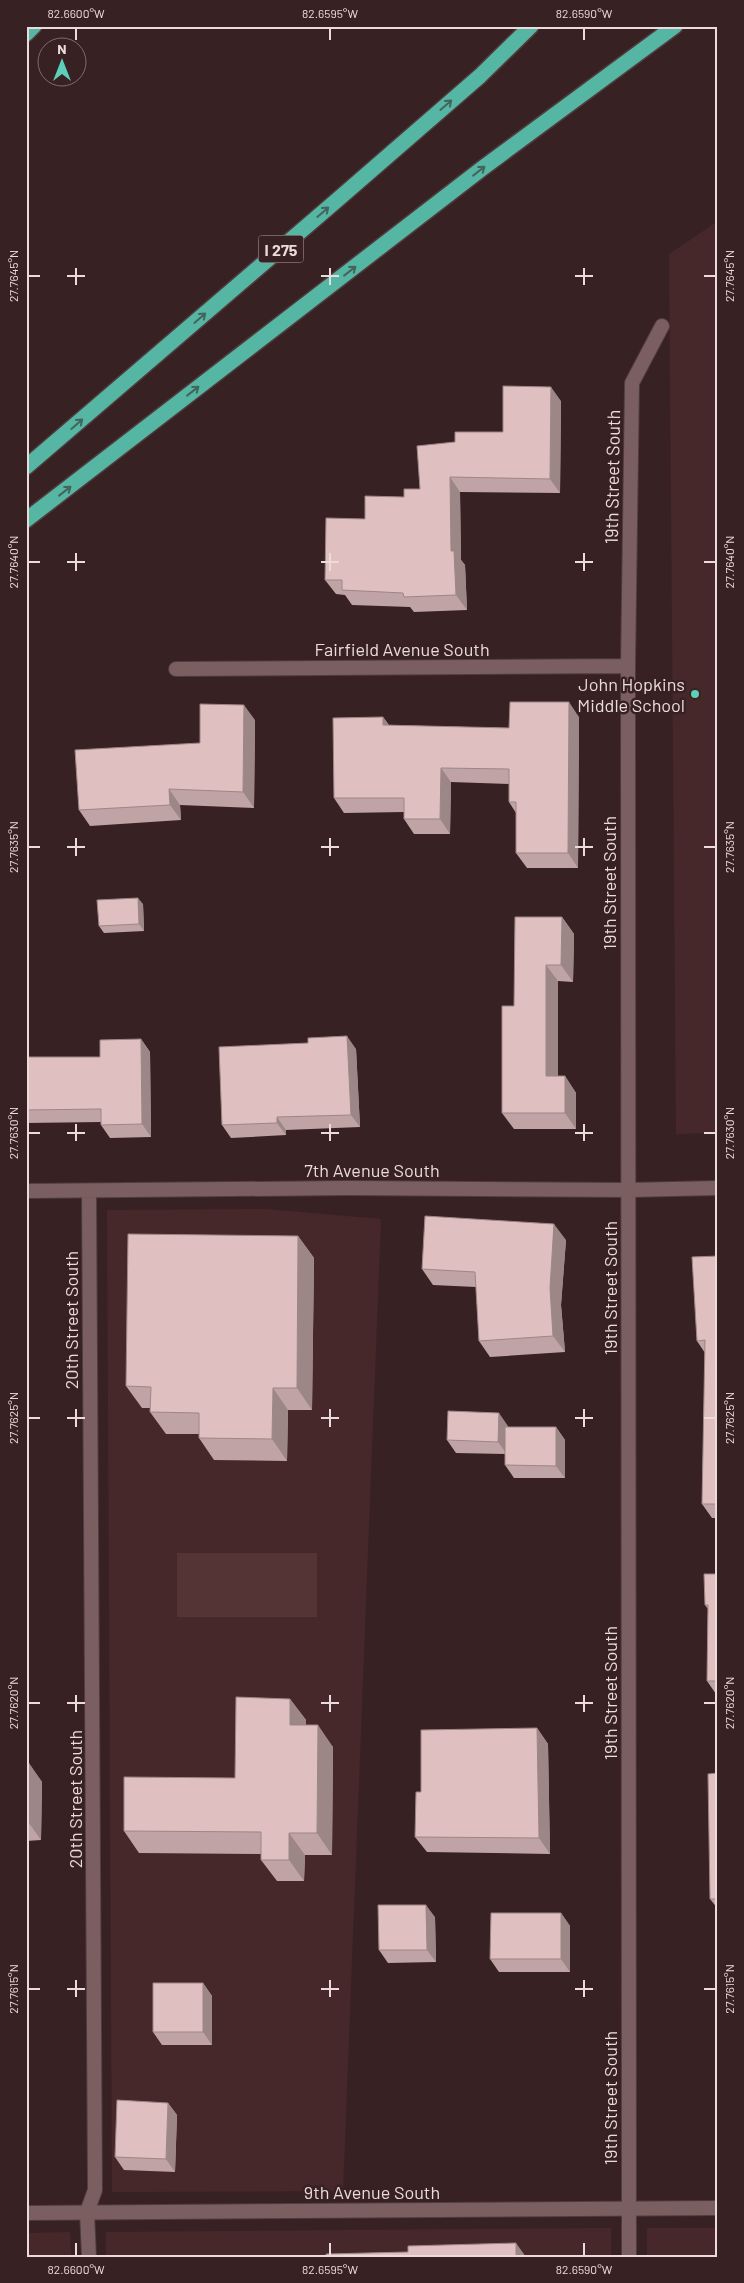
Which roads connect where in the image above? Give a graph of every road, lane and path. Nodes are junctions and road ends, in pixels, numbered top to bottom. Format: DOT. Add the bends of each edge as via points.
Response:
graph roads {
  1 [pos="34,26"];
  2 [pos="531,26"];
  3 [pos="675,26"];
  4 [pos="26,34"];
  5 [pos="662,326"];
  6 [pos="26,467"];
  7 [pos="26,520"];
  8 [pos="628,666"];
  9 [pos="176,669"];
  10 [pos="718,1188"];
  11 [pos="629,1190"];
  12 [pos="26,1191"];
  13 [pos="89,1191"];
  14 [pos="629,2208"];
  15 [pos="718,2208"];
  16 [pos="87,2212"];
  17 [pos="26,2213"];
  18 [pos="88,2257"];
  19 [pos="629,2257"];
  1 -- 4 [label="highway"];
  6 -- 2 [label="highway, I 275, one-way" via="480,76"];
  7 -- 3 [label="highway, one-way" via="484,167"];
  5 -- 8 [label="street, 19th Street South" via="632,383"];
  8 -- 9 [label="street, Fairfield Avenue South"];
  8 -- 11 [label="street, 19th Street South"];
  10 -- 11 [label="street, 7th Avenue South"];
  11 -- 13 [label="street, 7th Avenue South" via="349,1188"];
  11 -- 14 [label="street, 19th Street South"];
  12 -- 13 [label="street, 7th Avenue South"];
  13 -- 16 [label="street, 20th Street South" via="95,2190"];
  14 -- 15 [label="street, 9th Avenue South"];
  14 -- 16 [label="street, 9th Avenue South"];
  14 -- 19 [label="street, 19th Street South"];
  16 -- 17 [label="street, 9th Avenue South"];
  16 -- 18 [label="street, 20th Street South"];
}
